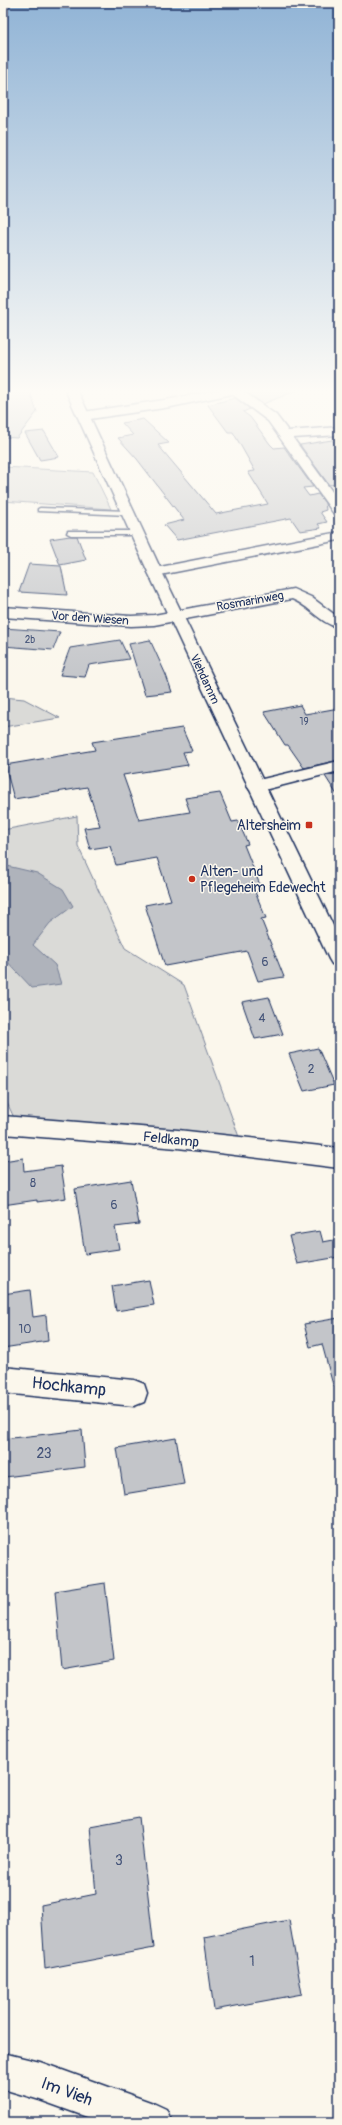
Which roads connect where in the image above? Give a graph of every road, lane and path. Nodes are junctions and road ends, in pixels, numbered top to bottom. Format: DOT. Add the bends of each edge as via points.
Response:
graph roads {
  1 [pos="116,488"];
  2 [pos="322,488"];
  3 [pos="40,510"];
  4 [pos="339,511"];
  5 [pos="128,513"];
  6 [pos="110,523"];
  7 [pos="71,533"];
  8 [pos="137,533"];
  9 [pos="339,536"];
  10 [pos="155,572"];
  11 [pos="3,612"];
  12 [pos="176,615"];
  13 [pos="339,623"];
  14 [pos="339,766"];
  15 [pos="256,786"];
  16 [pos="339,959"];
  17 [pos="3,1125"];
  18 [pos="339,1158"];
  19 [pos="3,1380"];
  20 [pos="134,1393"];
  21 [pos="3,2071"];
  22 [pos="153,2122"];
  1 -- 5 [label="street, Viehdamm"];
  2 -- 4 [label="street"];
  3 -- 6 [label="lane"];
  5 -- 6 [label="lane"];
  5 -- 8 [label="street, Viehdamm"];
  6 -- 7 [label="lane"];
  6 -- 8 [label="lane"];
  8 -- 10 [label="street, Viehdamm"];
  9 -- 10 [label="street"];
  10 -- 12 [label="street, Viehdamm"];
  11 -- 12 [label="street, Vor den Wiesen" via="131,621 154,620"];
  12 -- 13 [label="street, Rosmarinweg" via="293,594 303,597 321,616"];
  12 -- 15 [label="street, Viehdamm"];
  14 -- 15 [label="street"];
  15 -- 16 [label="street, Viehdamm"];
  17 -- 18 [label="street, Feldkamp" via="178,1139"];
  19 -- 20 [label="street, Hochkamp"];
  21 -- 22 [label="street, Im Vieh" via="40,2081"];
}
